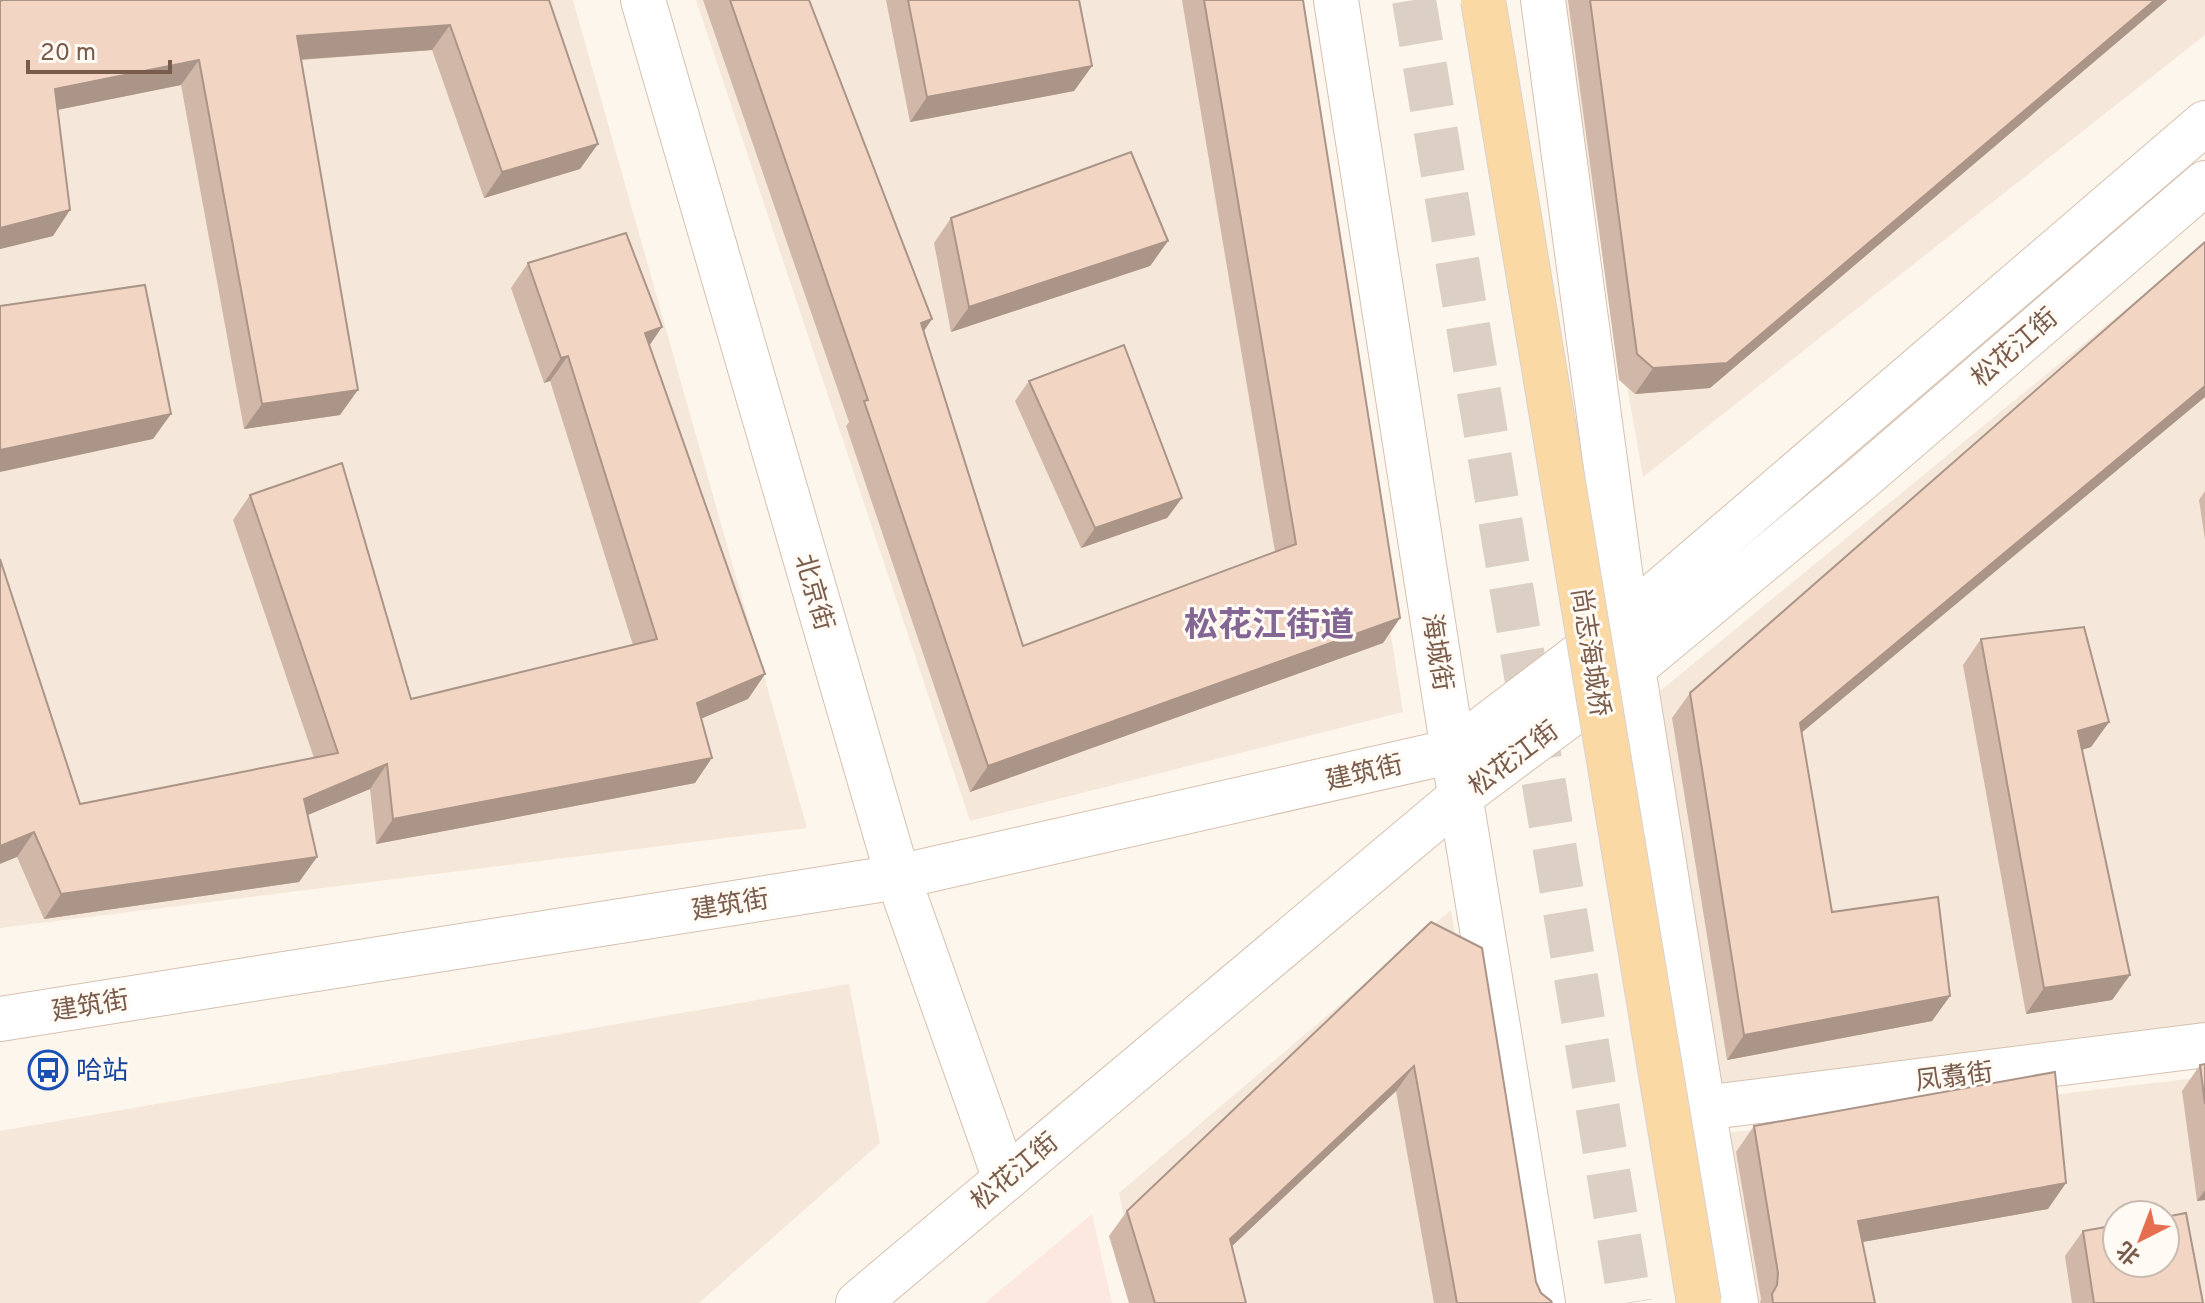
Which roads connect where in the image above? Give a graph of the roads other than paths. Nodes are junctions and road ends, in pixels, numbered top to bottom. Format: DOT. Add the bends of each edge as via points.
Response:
graph roads {
  1 [pos="643,0"];
  2 [pos="1336,0"];
  3 [pos="1483,0"];
  4 [pos="1543,0"];
  5 [pos="2205,123"];
  6 [pos="2205,183"];
  7 [pos="1627,619"];
  8 [pos="1633,668"];
  9 [pos="1453,751"];
  10 [pos="1461,796"];
  11 [pos="898,877"];
  12 [pos="0,1019"];
  13 [pos="2205,1045"];
  14 [pos="1703,1108"];
  15 [pos="1005,1179"];
  16 [pos="858,1303"];
  17 [pos="1543,1303"];
  18 [pos="1699,1303"];
  19 [pos="1736,1303"];
  1 -- 11 [label="street, 北京街"];
  2 -- 9 [label="street, 海城街"];
  3 -- 18 [label="main road, 尚志海城桥, bridge"];
  4 -- 7 [label="street"];
  5 -- 7 [label="street, 松花江街"];
  6 -- 8 [label="street, 松花江街"];
  7 -- 8 [label="street"];
  7 -- 9 [label="street, 松花江街"];
  8 -- 10 [label="street, 松花江街"];
  8 -- 14 [label="street"];
  9 -- 10 [label="street, 海城街"];
  9 -- 11 [label="street, 建筑街"];
  10 -- 15 [label="street, 松花江街"];
  10 -- 17 [label="street, 海城街"];
  11 -- 12 [label="street, 建筑街"];
  11 -- 15 [label="street, 北京街"];
  13 -- 14 [label="street, 凤翥街"];
  14 -- 19 [label="street"];
  15 -- 16 [label="street, 松花江街"];
}
